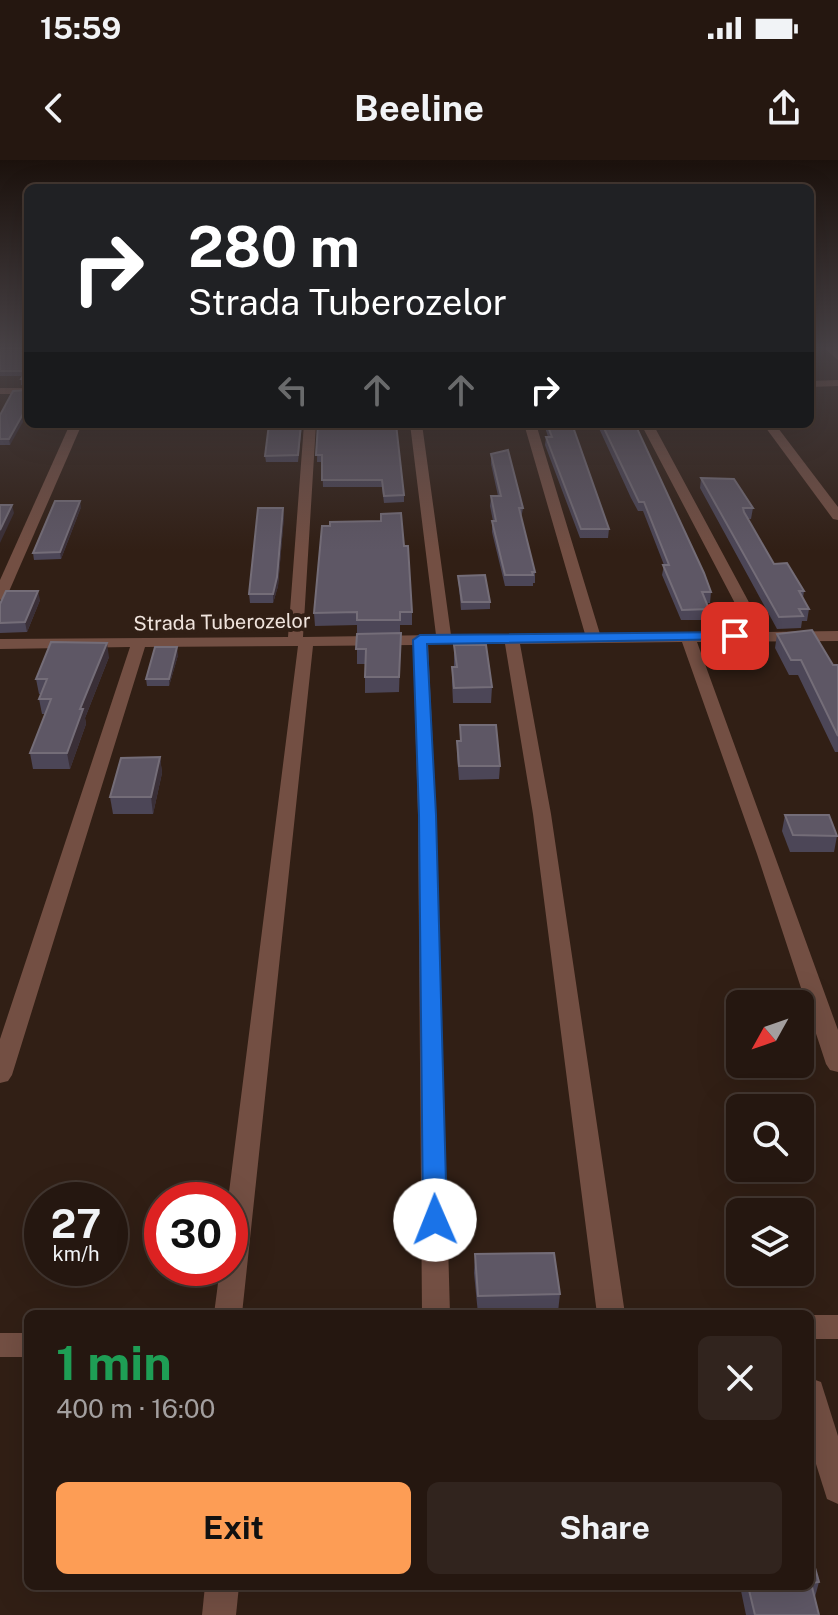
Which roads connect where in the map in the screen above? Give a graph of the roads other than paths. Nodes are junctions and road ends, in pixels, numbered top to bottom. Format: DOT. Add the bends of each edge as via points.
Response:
graph roads {
  1 [pos="74,428"];
  2 [pos="310,428"];
  3 [pos="417,428"];
  4 [pos="531,428"];
  5 [pos="649,428"];
  6 [pos="772,428"];
  7 [pos="838,516"];
  8 [pos="0,596"];
  9 [pos="759,636"];
  10 [pos="688,637"];
  11 [pos="594,638"];
  12 [pos="837,638"];
  13 [pos="444,639"];
  14 [pos="512,639"];
  15 [pos="420,640"];
  16 [pos="300,641"];
  17 [pos="139,643"];
  18 [pos="0,644"];
  19 [pos="838,1064"];
  20 [pos="0,1075"];
  21 [pos="228,1310"];
  22 [pos="436,1310"];
  23 [pos="610,1310"];
  24 [pos="814,1327"];
  25 [pos="838,1327"];
  26 [pos="0,1345"];
  27 [pos="24,1345"];
  28 [pos="814,1405"];
  29 [pos="838,1489"];
  30 [pos="222,1590"];
  31 [pos="219,1615"];
  1 -- 8 [label="street"];
  2 -- 16 [label="street"];
  3 -- 13 [label="street"];
  4 -- 11 [label="street"];
  5 -- 9 [label="street"];
  6 -- 7 [label="street"];
  9 -- 10 [label="street, Strada Tuberozelor"];
  9 -- 12 [label="street, Strada Tuberozelor"];
  10 -- 11 [label="street, Strada Tuberozelor"];
  10 -- 19 [label="street"];
  11 -- 14 [label="street, Strada Tuberozelor"];
  13 -- 14 [label="street, Strada Tuberozelor"];
  13 -- 15 [label="street, Strada Tuberozelor"];
  14 -- 23 [label="street" via="542,814"];
  15 -- 16 [label="street, Strada Tuberozelor"];
  15 -- 22 [label="street"];
  16 -- 17 [label="street, Strada Tuberozelor"];
  16 -- 21 [label="street"];
  17 -- 18 [label="street, Strada Tuberozelor"];
  17 -- 20 [label="street"];
  24 -- 25 [label="street"];
  26 -- 27 [label="street"];
  28 -- 29 [label="street"];
  30 -- 31 [label="street"];
}
